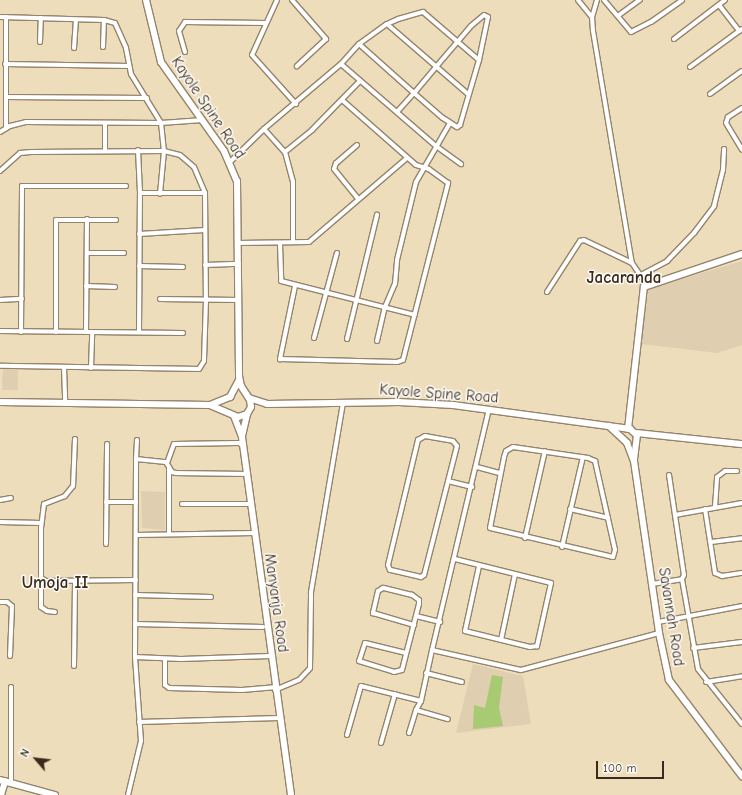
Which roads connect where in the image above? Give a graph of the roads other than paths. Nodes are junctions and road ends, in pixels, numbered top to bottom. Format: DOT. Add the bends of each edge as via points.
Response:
graph roads {
  1 [pos="146,0"];
  2 [pos="277,0"];
  3 [pos="292,0"];
  4 [pos="578,0"];
  5 [pos="597,0"];
  6 [pos="604,0"];
  7 [pos="640,0"];
  8 [pos="682,0"];
  9 [pos="725,0"];
  10 [pos="719,5"];
  11 [pos="619,15"];
  12 [pos="0,17"];
  13 [pos="6,17"];
  14 [pos="592,17"];
  15 [pos="41,18"];
  16 [pos="104,20"];
  17 [pos="76,21"];
  18 [pos="266,23"];
  19 [pos="387,24"];
  20 [pos="741,31"];
  21 [pos="674,39"];
  22 [pos="458,41"];
  23 [pos="40,42"];
  24 [pos="360,44"];
  25 [pos="103,47"];
  26 [pos="74,48"];
  27 [pos="185,52"];
  28 [pos="479,60"];
  29 [pos="5,64"];
  30 [pos="341,64"];
  31 [pos="129,66"];
  32 [pos="297,66"];
  33 [pos="436,67"];
  34 [pos="690,67"];
  35 [pos="742,71"];
  36 [pos="360,81"];
  37 [pos="414,93"];
  38 [pos="468,94"];
  39 [pos="710,94"];
  40 [pos="6,97"];
  41 [pos="147,98"];
  42 [pos="342,100"];
  43 [pos="296,104"];
  44 [pos="742,108"];
  45 [pos="397,112"];
  46 [pos="203,120"];
  47 [pos="161,123"];
  48 [pos="450,123"];
  49 [pos="105,124"];
  50 [pos="6,128"];
  51 [pos="264,129"];
  52 [pos="0,132"];
  53 [pos="357,145"];
  54 [pos="436,146"];
  55 [pos="724,149"];
  56 [pos="138,150"];
  57 [pos="742,150"];
  58 [pos="105,151"];
  59 [pos="164,151"];
  60 [pos="285,152"];
  61 [pos="407,158"];
  62 [pos="230,162"];
  63 [pos="462,164"];
  64 [pos="425,168"];
  65 [pos="0,171"];
  66 [pos="126,186"];
  67 [pos="140,193"];
  68 [pos="205,193"];
  69 [pos="160,194"];
  70 [pos="358,198"];
  71 [pos="377,215"];
  72 [pos="87,219"];
  73 [pos="116,220"];
  74 [pos="205,230"];
  75 [pos="139,234"];
  76 [pos="293,242"];
  77 [pos="238,243"];
  78 [pos="280,244"];
  79 [pos="87,253"];
  80 [pos="124,253"];
  81 [pos="337,254"];
  82 [pos="742,254"];
  83 [pos="632,263"];
  84 [pos="238,264"];
  85 [pos="205,265"];
  86 [pos="139,266"];
  87 [pos="183,267"];
  88 [pos="641,275"];
  89 [pos="646,284"];
  90 [pos="86,286"];
  91 [pos="295,286"];
  92 [pos="115,287"];
  93 [pos="547,292"];
  94 [pos="326,293"];
  95 [pos="22,299"];
  96 [pos="160,299"];
  97 [pos="356,299"];
  98 [pos="0,300"];
  99 [pos="206,300"];
  100 [pos="239,300"];
  101 [pos="385,307"];
  102 [pos="415,315"];
  103 [pos="0,331"];
  104 [pos="21,332"];
  105 [pos="56,332"];
  106 [pos="86,332"];
  107 [pos="92,332"];
  108 [pos="139,332"];
  109 [pos="183,333"];
  110 [pos="314,338"];
  111 [pos="347,339"];
  112 [pos="377,341"];
  113 [pos="0,366"];
  114 [pos="64,366"];
  115 [pos="91,368"];
  116 [pos="239,376"];
  117 [pos="231,396"];
  118 [pos="248,396"];
  119 [pos="0,402"];
  120 [pos="65,402"];
  121 [pos="342,403"];
  122 [pos="266,404"];
  123 [pos="210,405"];
  124 [pos="489,409"];
  125 [pos="248,413"];
  126 [pos="233,415"];
  127 [pos="609,426"];
  128 [pos="628,429"];
  129 [pos="637,433"];
  130 [pos="242,437"];
  131 [pos="75,439"];
  132 [pos="137,440"];
  133 [pos="625,441"];
  134 [pos="636,441"];
  135 [pos="107,444"];
  136 [pos="742,444"];
  137 [pos="243,446"];
  138 [pos="545,451"];
  139 [pos="583,457"];
  140 [pos="136,459"];
  141 [pos="634,462"];
  142 [pos="168,465"];
  143 [pos="477,467"];
  144 [pos="737,471"];
  145 [pos="500,473"];
  146 [pos="246,474"];
  147 [pos="669,474"];
  148 [pos="448,481"];
  149 [pos="472,488"];
  150 [pos="11,498"];
  151 [pos="0,500"];
  152 [pos="106,502"];
  153 [pos="136,502"];
  154 [pos="742,502"];
  155 [pos="182,504"];
  156 [pos="250,504"];
  157 [pos="715,507"];
  158 [pos="705,509"];
  159 [pos="570,510"];
  160 [pos="675,515"];
  161 [pos="608,518"];
  162 [pos="0,522"];
  163 [pos="41,523"];
  164 [pos="254,533"];
  165 [pos="170,534"];
  166 [pos="136,535"];
  167 [pos="525,538"];
  168 [pos="742,538"];
  169 [pos="711,542"];
  170 [pos="106,544"];
  171 [pos="562,547"];
  172 [pos="455,559"];
  173 [pos="479,566"];
  174 [pos="742,573"];
  175 [pos="515,574"];
  176 [pos="41,578"];
  177 [pos="682,579"];
  178 [pos="136,580"];
  179 [pos="75,581"];
  180 [pos="652,584"];
  181 [pos="136,595"];
  182 [pos="211,596"];
  183 [pos="0,602"];
  184 [pos="742,606"];
  185 [pos="55,612"];
  186 [pos="688,614"];
  187 [pos="416,616"];
  188 [pos="440,622"];
  189 [pos="658,622"];
  190 [pos="135,624"];
  191 [pos="414,625"];
  192 [pos="263,626"];
  193 [pos="659,633"];
  194 [pos="501,640"];
  195 [pos="742,642"];
  196 [pos="693,648"];
  197 [pos="432,650"];
  198 [pos="406,653"];
  199 [pos="10,656"];
  200 [pos="270,656"];
  201 [pos="135,657"];
  202 [pos="165,658"];
  203 [pos="74,666"];
  204 [pos="426,673"];
  205 [pos="742,676"];
  206 [pos="462,682"];
  207 [pos="706,682"];
  208 [pos="11,687"];
  209 [pos="275,689"];
  210 [pos="395,694"];
  211 [pos="421,700"];
  212 [pos="416,710"];
  213 [pos="279,718"];
  214 [pos="448,719"];
  215 [pos="139,722"];
  216 [pos="742,724"];
  217 [pos="409,733"];
  218 [pos="347,735"];
  219 [pos="381,743"];
  220 [pos="742,776"];
  221 [pos="5,782"];
  222 [pos="2,795"];
  223 [pos="55,795"];
  224 [pos="128,795"];
  225 [pos="291,795"];
  1 -- 46 [label="main road, Kayole Spine Road" via="161,62"];
  2 -- 18 [label="street"];
  3 -- 32 [label="street" via="326,38"];
  4 -- 14 [label="street"];
  5 -- 14 [label="street"];
  6 -- 11 [label="street"];
  7 -- 11 [label="street"];
  8 -- 11 [label="street" via="651,22 631,32"];
  9 -- 10 [label="street"];
  10 -- 20 [label="street"];
  10 -- 21 [label="street"];
  12 -- 13 [label="street"];
  13 -- 15 [label="street"];
  13 -- 29 [label="street"];
  14 -- 83 [label="street"];
  15 -- 17 [label="street"];
  15 -- 23 [label="street"];
  16 -- 17 [label="street"];
  16 -- 25 [label="street"];
  16 -- 31 [label="street" via="118,26"];
  17 -- 26 [label="street"];
  18 -- 27 [label="street" via="185,22 179,31"];
  18 -- 43 [label="street" via="252,55"];
  19 -- 22 [label="street" via="423,12"];
  19 -- 24 [label="street"];
  19 -- 33 [label="street"];
  20 -- 34 [label="street"];
  22 -- 28 [label="street"];
  22 -- 28 [label="street" via="471,26 486,15 488,22"];
  22 -- 33 [label="street"];
  24 -- 30 [label="street"];
  24 -- 37 [label="street"];
  28 -- 38 [label="street"];
  29 -- 31 [label="street"];
  29 -- 40 [label="street"];
  30 -- 36 [label="street"];
  30 -- 43 [label="street"];
  31 -- 41 [label="street" via="131,74"];
  33 -- 37 [label="street"];
  33 -- 38 [label="street"];
  35 -- 39 [label="street"];
  36 -- 42 [label="street"];
  36 -- 45 [label="street"];
  37 -- 45 [label="street"];
  37 -- 48 [label="street"];
  38 -- 48 [label="street" via="460,124 455,127"];
  40 -- 41 [label="street"];
  40 -- 50 [label="street"];
  41 -- 47 [label="street"];
  42 -- 60 [label="street"];
  42 -- 61 [label="street"];
  43 -- 51 [label="street"];
  44 -- 57 [label="street" via="728,118 726,123"];
  45 -- 54 [label="street"];
  46 -- 47 [label="street"];
  46 -- 62 [label="main road, Kayole Spine Road"];
  47 -- 49 [label="street"];
  47 -- 59 [label="street"];
  48 -- 54 [label="street"];
  49 -- 50 [label="street" via="26,122"];
  49 -- 58 [label="street"];
  50 -- 52 [label="street"];
  51 -- 60 [label="street"];
  51 -- 62 [label="street"];
  53 -- 70 [label="street" via="336,163 334,169"];
  54 -- 63 [label="street"];
  54 -- 64 [label="street"];
  55 -- 88 [label="street" via="723,170 714,206 694,233 667,261"];
  56 -- 58 [label="street"];
  56 -- 59 [label="street"];
  56 -- 67 [label="street"];
  58 -- 65 [label="street" via="20,153"];
  59 -- 68 [label="street" via="172,152 188,161 197,172"];
  59 -- 69 [label="street"];
  60 -- 76 [label="street" via="294,188"];
  61 -- 64 [label="street" via="419,167"];
  61 -- 70 [label="street"];
  62 -- 77 [label="main road, Kayole Spine Road" via="238,194"];
  64 -- 101 [label="street" via="416,182 397,260 395,284"];
  64 -- 102 [label="street" via="448,183"];
  66 -- 95 [label="street" via="23,185"];
  67 -- 69 [label="street"];
  67 -- 75 [label="street"];
  68 -- 69 [label="street"];
  68 -- 74 [label="street"];
  70 -- 76 [label="street" via="309,242"];
  71 -- 97 [label="street" via="376,229"];
  72 -- 73 [label="street"];
  72 -- 79 [label="street"];
  72 -- 105 [label="street" via="59,219 55,222"];
  74 -- 75 [label="street"];
  74 -- 85 [label="street"];
  75 -- 86 [label="street"];
  76 -- 78 [label="street"];
  77 -- 78 [label="street"];
  77 -- 84 [label="main road, Kayole Spine Road"];
  78 -- 91 [label="street" via="279,278"];
  79 -- 80 [label="street"];
  79 -- 90 [label="street"];
  81 -- 94 [label="street"];
  82 -- 89 [label="street"];
  83 -- 88 [label="street"];
  83 -- 93 [label="street" via="587,241 580,241"];
  84 -- 85 [label="street"];
  84 -- 100 [label="main road, Kayole Spine Road"];
  85 -- 99 [label="street"];
  86 -- 87 [label="street"];
  86 -- 108 [label="street"];
  88 -- 89 [label="street"];
  89 -- 128 [label="street" via="642,290"];
  90 -- 92 [label="street"];
  90 -- 106 [label="street"];
  91 -- 94 [label="street"];
  91 -- 102 [label="street" via="280,359 401,362"];
  94 -- 97 [label="street"];
  94 -- 110 [label="street"];
  95 -- 98 [label="street"];
  95 -- 104 [label="street"];
  96 -- 99 [label="street"];
  97 -- 101 [label="street"];
  97 -- 111 [label="street"];
  99 -- 100 [label="street"];
  99 -- 115 [label="street" via="204,361 199,369"];
  100 -- 116 [label="main road, Kayole Spine Road"];
  101 -- 102 [label="street"];
  101 -- 112 [label="street"];
  103 -- 104 [label="street"];
  104 -- 105 [label="street"];
  105 -- 106 [label="street"];
  106 -- 107 [label="street"];
  107 -- 108 [label="street"];
  107 -- 115 [label="street"];
  108 -- 109 [label="street"];
  113 -- 114 [label="street"];
  114 -- 115 [label="street"];
  114 -- 120 [label="street"];
  116 -- 117 [label="main road"];
  116 -- 118 [label="main road" via="241,386"];
  117 -- 118 [label="main road" via="240,392"];
  117 -- 123 [label="main road"];
  117 -- 126 [label="main road" via="227,405"];
  118 -- 122 [label="main road"];
  118 -- 125 [label="main road" via="251,405"];
  119 -- 120 [label="main road"];
  120 -- 123 [label="main road"];
  121 -- 122 [label="main road, Kayole Spine Road"];
  121 -- 124 [label="main road, Kayole Spine Road" via="421,403"];
  121 -- 209 [label="street" via="311,592 310,668 299,680"];
  122 -- 125 [label="main road"];
  123 -- 126 [label="main road"];
  124 -- 127 [label="main road, Kayole Spine Road"];
  124 -- 143 [label="street"];
  125 -- 126 [label="main road"];
  125 -- 130 [label="main road"];
  126 -- 130 [label="main road, Manyanja Road"];
  127 -- 128 [label="main road, Kayole Spine Road"];
  127 -- 133 [label="main road"];
  128 -- 129 [label="main road, Kayole Spine Road"];
  128 -- 133 [label="main road" via="623,434"];
  129 -- 134 [label="main road, Savannah Road"];
  129 -- 136 [label="street"];
  130 -- 137 [label="main road, Manyanja Road"];
  131 -- 163 [label="street" via="73,486 65,496 44,504"];
  132 -- 140 [label="street"];
  133 -- 134 [label="main road"];
  133 -- 141 [label="main road, Savannah Road"];
  134 -- 141 [label="main road, Savannah Road"];
  135 -- 152 [label="street"];
  137 -- 142 [label="street" via="239,443 174,444"];
  137 -- 146 [label="main road, Manyanja Road"];
  138 -- 139 [label="street"];
  138 -- 145 [label="street" via="509,448"];
  138 -- 167 [label="street"];
  139 -- 159 [label="street"];
  139 -- 161 [label="street" via="593,459 599,469"];
  140 -- 142 [label="street"];
  140 -- 153 [label="street"];
  141 -- 180 [label="main road, Savannah Road"];
  142 -- 146 [label="street" via="172,472 176,473"];
  142 -- 165 [label="street"];
  143 -- 145 [label="street"];
  143 -- 149 [label="street"];
  144 -- 157 [label="street" via="725,471 717,477"];
  145 -- 167 [label="street" via="489,526"];
  146 -- 156 [label="main road, Manyanja Road"];
  147 -- 160 [label="street"];
  148 -- 148 [label="street" via="456,443 425,436 421,438 388,565 390,570 418,577 424,575"];
  148 -- 149 [label="street"];
  149 -- 172 [label="street"];
  150 -- 151 [label="street"];
  152 -- 153 [label="street"];
  152 -- 170 [label="street"];
  153 -- 166 [label="street"];
  154 -- 157 [label="street"];
  155 -- 156 [label="street"];
  156 -- 164 [label="main road, Manyanja Road"];
  157 -- 158 [label="street"];
  158 -- 160 [label="street"];
  158 -- 169 [label="street"];
  159 -- 161 [label="street"];
  159 -- 171 [label="street"];
  160 -- 177 [label="street" via="684,575"];
  161 -- 171 [label="street" via="615,550 614,557"];
  162 -- 163 [label="street"];
  163 -- 176 [label="street"];
  164 -- 165 [label="street"];
  164 -- 200 [label="main road, Manyanja Road"];
  165 -- 166 [label="street"];
  166 -- 178 [label="street"];
  167 -- 171 [label="street"];
  168 -- 169 [label="street"];
  169 -- 174 [label="street" via="715,573 722,576"];
  172 -- 173 [label="street"];
  172 -- 188 [label="street"];
  173 -- 175 [label="street"];
  173 -- 194 [label="street" via="465,629"];
  175 -- 194 [label="street"];
  175 -- 194 [label="street" via="551,583 551,587 537,646 533,648"];
  176 -- 179 [label="street" via="46,581"];
  176 -- 185 [label="street" via="42,607 47,612"];
  177 -- 180 [label="street"];
  177 -- 186 [label="street"];
  178 -- 179 [label="street"];
  178 -- 181 [label="street"];
  179 -- 203 [label="street"];
  180 -- 189 [label="main road, Savannah Road"];
  181 -- 182 [label="street"];
  181 -- 190 [label="street"];
  183 -- 199 [label="street" via="12,606"];
  184 -- 186 [label="street"];
  186 -- 189 [label="street"];
  186 -- 196 [label="street"];
  187 -- 188 [label="street"];
  187 -- 191 [label="street"];
  187 -- 191 [label="street" via="418,600 412,595 383,588 378,591 373,614"];
  188 -- 197 [label="street"];
  189 -- 193 [label="main road, Savannah Road"];
  190 -- 192 [label="street"];
  190 -- 201 [label="street"];
  191 -- 198 [label="street"];
  193 -- 197 [label="street" via="521,670"];
  193 -- 220 [label="main road, Savannah Road" via="666,672 672,687"];
  195 -- 196 [label="street"];
  196 -- 207 [label="street" via="698,669"];
  197 -- 204 [label="street"];
  198 -- 198 [label="street" via="366,643 359,661 398,673 402,670"];
  200 -- 202 [label="street"];
  200 -- 209 [label="main road, Manyanja Road"];
  201 -- 202 [label="street"];
  201 -- 215 [label="street"];
  202 -- 209 [label="street" via="165,684 169,688"];
  204 -- 206 [label="street"];
  204 -- 211 [label="street"];
  205 -- 207 [label="street"];
  207 -- 216 [label="street"];
  208 -- 221 [label="street"];
  209 -- 213 [label="main road, Manyanja Road"];
  210 -- 211 [label="street"];
  210 -- 218 [label="street" via="361,686"];
  210 -- 219 [label="street"];
  211 -- 212 [label="street"];
  212 -- 214 [label="street"];
  212 -- 217 [label="street"];
  213 -- 215 [label="street"];
  213 -- 225 [label="main road, Manyanja Road"];
  215 -- 224 [label="street" via="141,740"];
  221 -- 222 [label="street"];
  221 -- 223 [label="street"];
}
